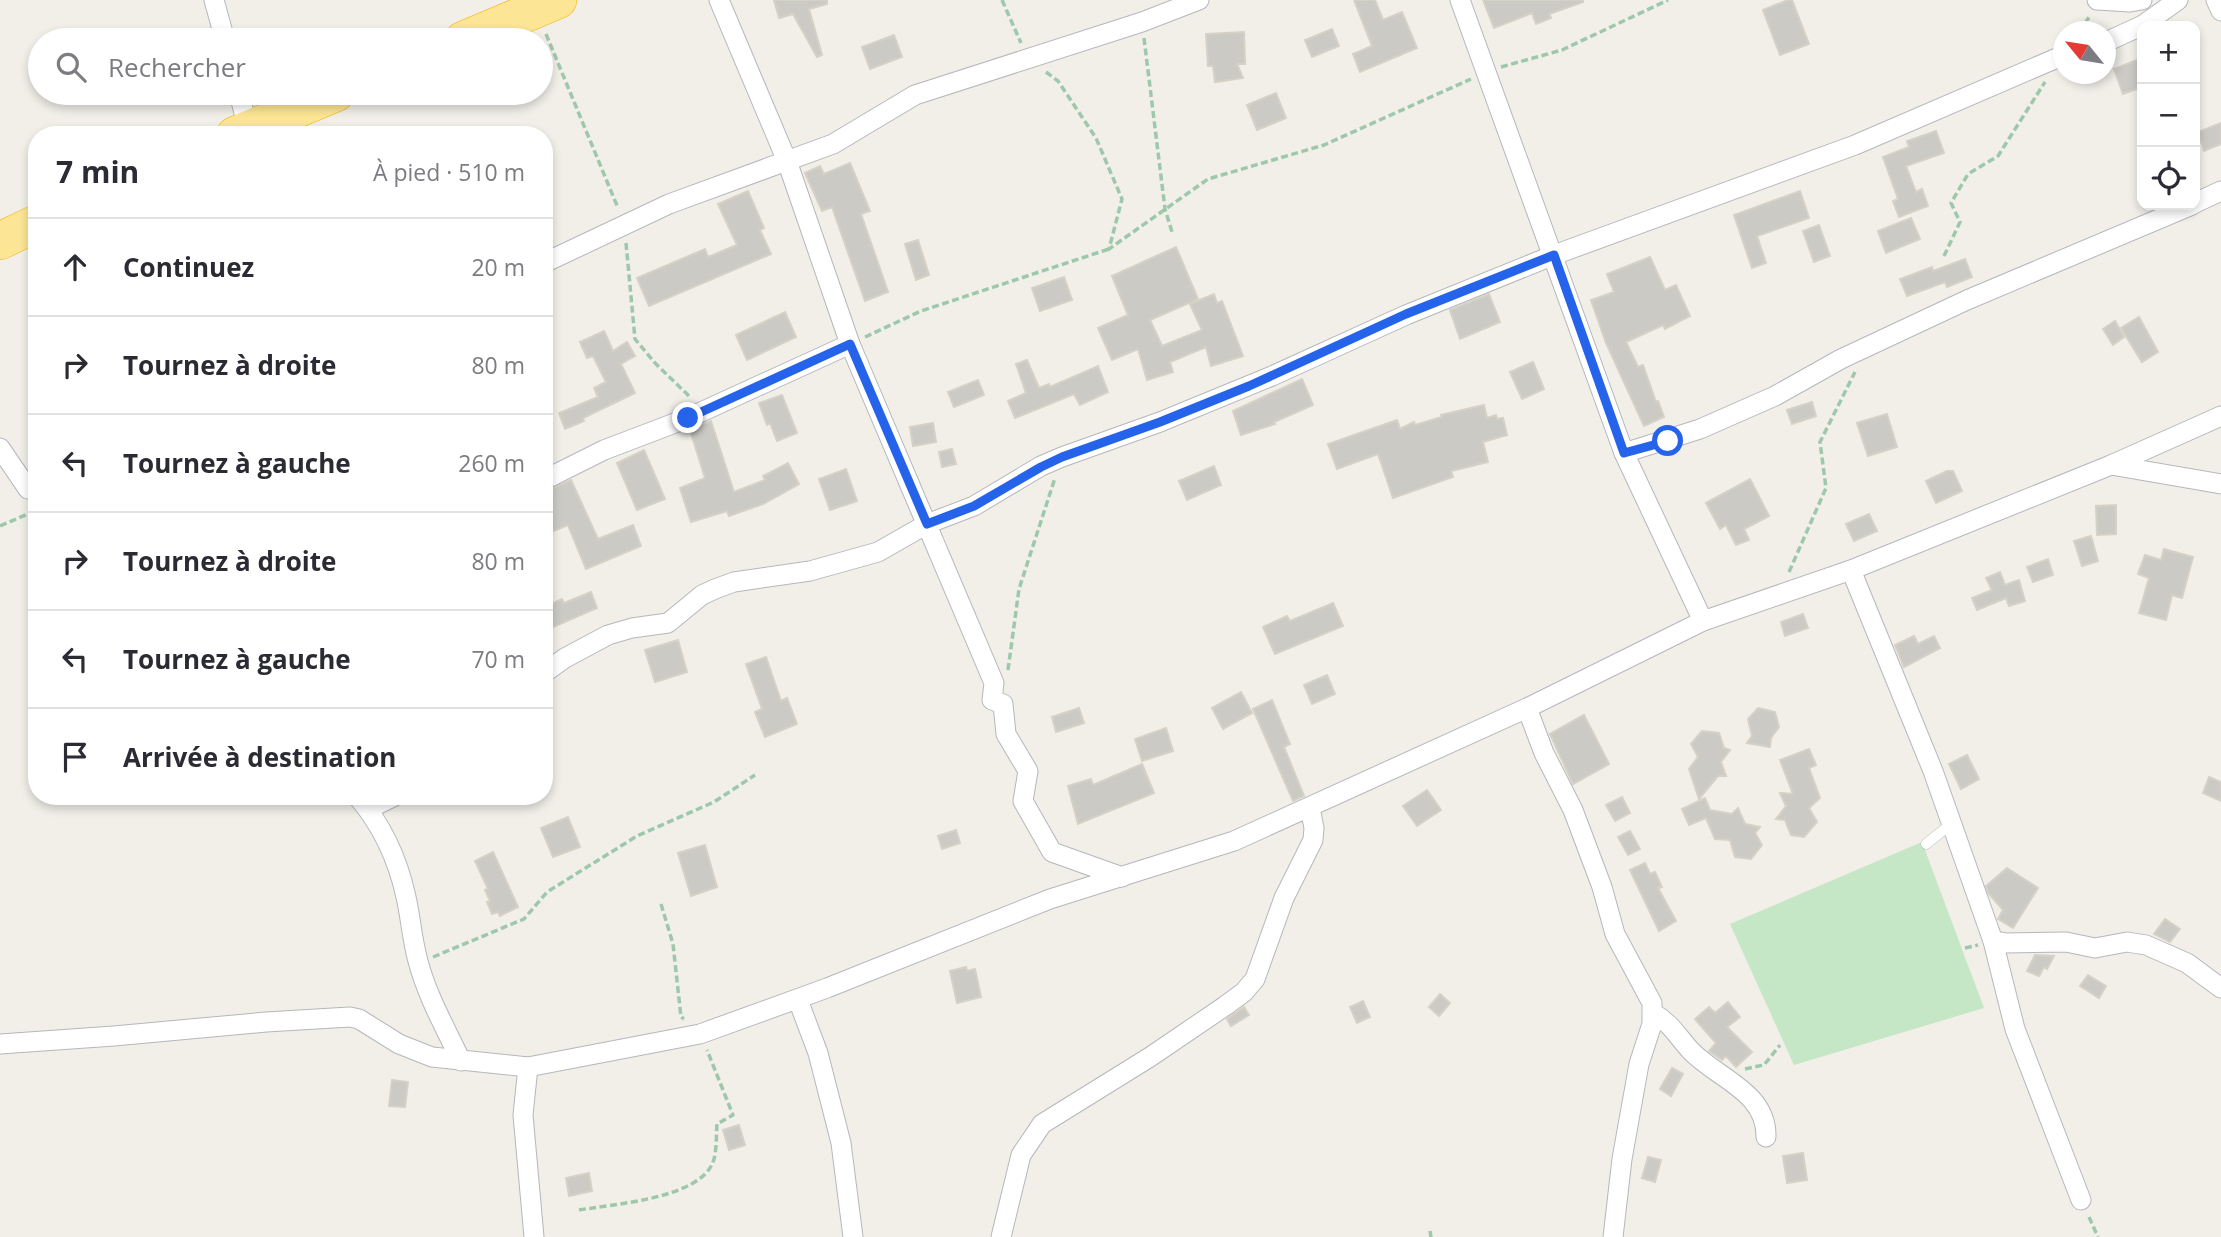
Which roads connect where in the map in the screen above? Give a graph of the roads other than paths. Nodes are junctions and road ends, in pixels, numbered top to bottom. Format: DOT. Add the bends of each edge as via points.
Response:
graph roads {
  1 [pos="214,0"];
  2 [pos="558,0"];
  3 [pos="719,0"];
  4 [pos="1199,0"];
  5 [pos="1460,0"];
  6 [pos="2096,0"];
  7 [pos="2142,0"];
  8 [pos="2178,0"];
  9 [pos="2216,0"];
  10 [pos="2221,10"];
  11 [pos="222,28"];
  12 [pos="492,28"];
  13 [pos="2116,37"];
  14 [pos="2053,59"];
  15 [pos="240,105"];
  16 [pos="307,105"];
  17 [pos="242,126"];
  18 [pos="256,126"];
  19 [pos="787,161"];
  20 [pos="2221,191"];
  21 [pos="2200,201"];
  22 [pos="2179,210"];
  23 [pos="28,227"];
  24 [pos="0,241"];
  25 [pos="1554,255"];
  26 [pos="553,259"];
  27 [pos="850,344"];
  28 [pos="2221,416"];
  29 [pos="0,448"];
  30 [pos="1624,453"];
  31 [pos="2111,465"];
  32 [pos="553,476"];
  33 [pos="2221,484"];
  34 [pos="28,489"];
  35 [pos="927,524"];
  36 [pos="1851,570"];
  37 [pos="1703,621"];
  38 [pos="553,667"];
  39 [pos="1527,708"];
  40 [pos="365,805"];
  41 [pos="1310,808"];
  42 [pos="1951,824"];
  43 [pos="1926,844"];
  44 [pos="1122,877"];
  45 [pos="1993,941"];
  46 [pos="2221,988"];
  47 [pos="798,1000"];
  48 [pos="1653,1013"];
  49 [pos="0,1044"];
  50 [pos="461,1061"];
  51 [pos="528,1067"];
  52 [pos="1766,1137"];
  53 [pos="2081,1200"];
  54 [pos="534,1237"];
  55 [pos="853,1237"];
  56 [pos="1001,1237"];
  57 [pos="1613,1237"];
  1 -- 11 [label="street"];
  2 -- 12 [label="highway"];
  3 -- 19 [label="street"];
  4 -- 19 [label="street" via="915,95 848,138"];
  5 -- 25 [label="street"];
  6 -- 7 [label="street"];
  8 -- 13 [label="street"];
  9 -- 10 [label="street"];
  14 -- 25 [label="street" via="1854,145"];
  15 -- 17 [label="street"];
  16 -- 18 [label="highway"];
  19 -- 26 [label="street" via="669,204"];
  19 -- 27 [label="street"];
  20 -- 21 [label="street"];
  22 -- 30 [label="street" via="1967,300 1700,429"];
  23 -- 24 [label="highway"];
  25 -- 30 [label="street"];
  25 -- 35 [label="street" via="1406,314 1260,381 1062,457 974,506"];
  27 -- 32 [label="street"];
  27 -- 35 [label="street"];
  28 -- 31 [label="street"];
  29 -- 34 [label="street"];
  30 -- 37 [label="street"];
  31 -- 33 [label="street"];
  31 -- 36 [label="street"];
  35 -- 38 [label="street" via="867,555 810,571 733,582 702,594 668,623 608,635"];
  35 -- 44 [label="street" via="994,683 992,700 1003,704 1006,734 1028,771 1023,801 1052,852"];
  36 -- 37 [label="street"];
  36 -- 42 [label="street"];
  37 -- 39 [label="street"];
  39 -- 41 [label="street"];
  39 -- 48 [label="street" via="1573,810 1615,934 1649,996"];
  40 -- 50 [label="street" via="383,831 398,870 418,962"];
  41 -- 44 [label="street" via="1234,841"];
  41 -- 56 [label="street" via="1313,840 1255,979 1244,992 1171,1043 1042,1124 1021,1155"];
  42 -- 43 [label="lane"];
  42 -- 45 [label="street"];
  44 -- 47 [label="street" via="1051,899"];
  45 -- 46 [label="street" via="2066,942 2095,948 2127,942 2146,945 2180,959"];
  45 -- 53 [label="street" via="2015,1029"];
  47 -- 51 [label="street" via="700,1034"];
  47 -- 55 [label="street" via="818,1053 841,1143"];
  48 -- 52 [label="street" via="1755,1101 1763,1114"];
  48 -- 57 [label="street" via="1633,1097"];
  49 -- 50 [label="street" via="349,1017 412,1051"];
  50 -- 51 [label="street"];
  51 -- 54 [label="street" via="523,1115"];
}
